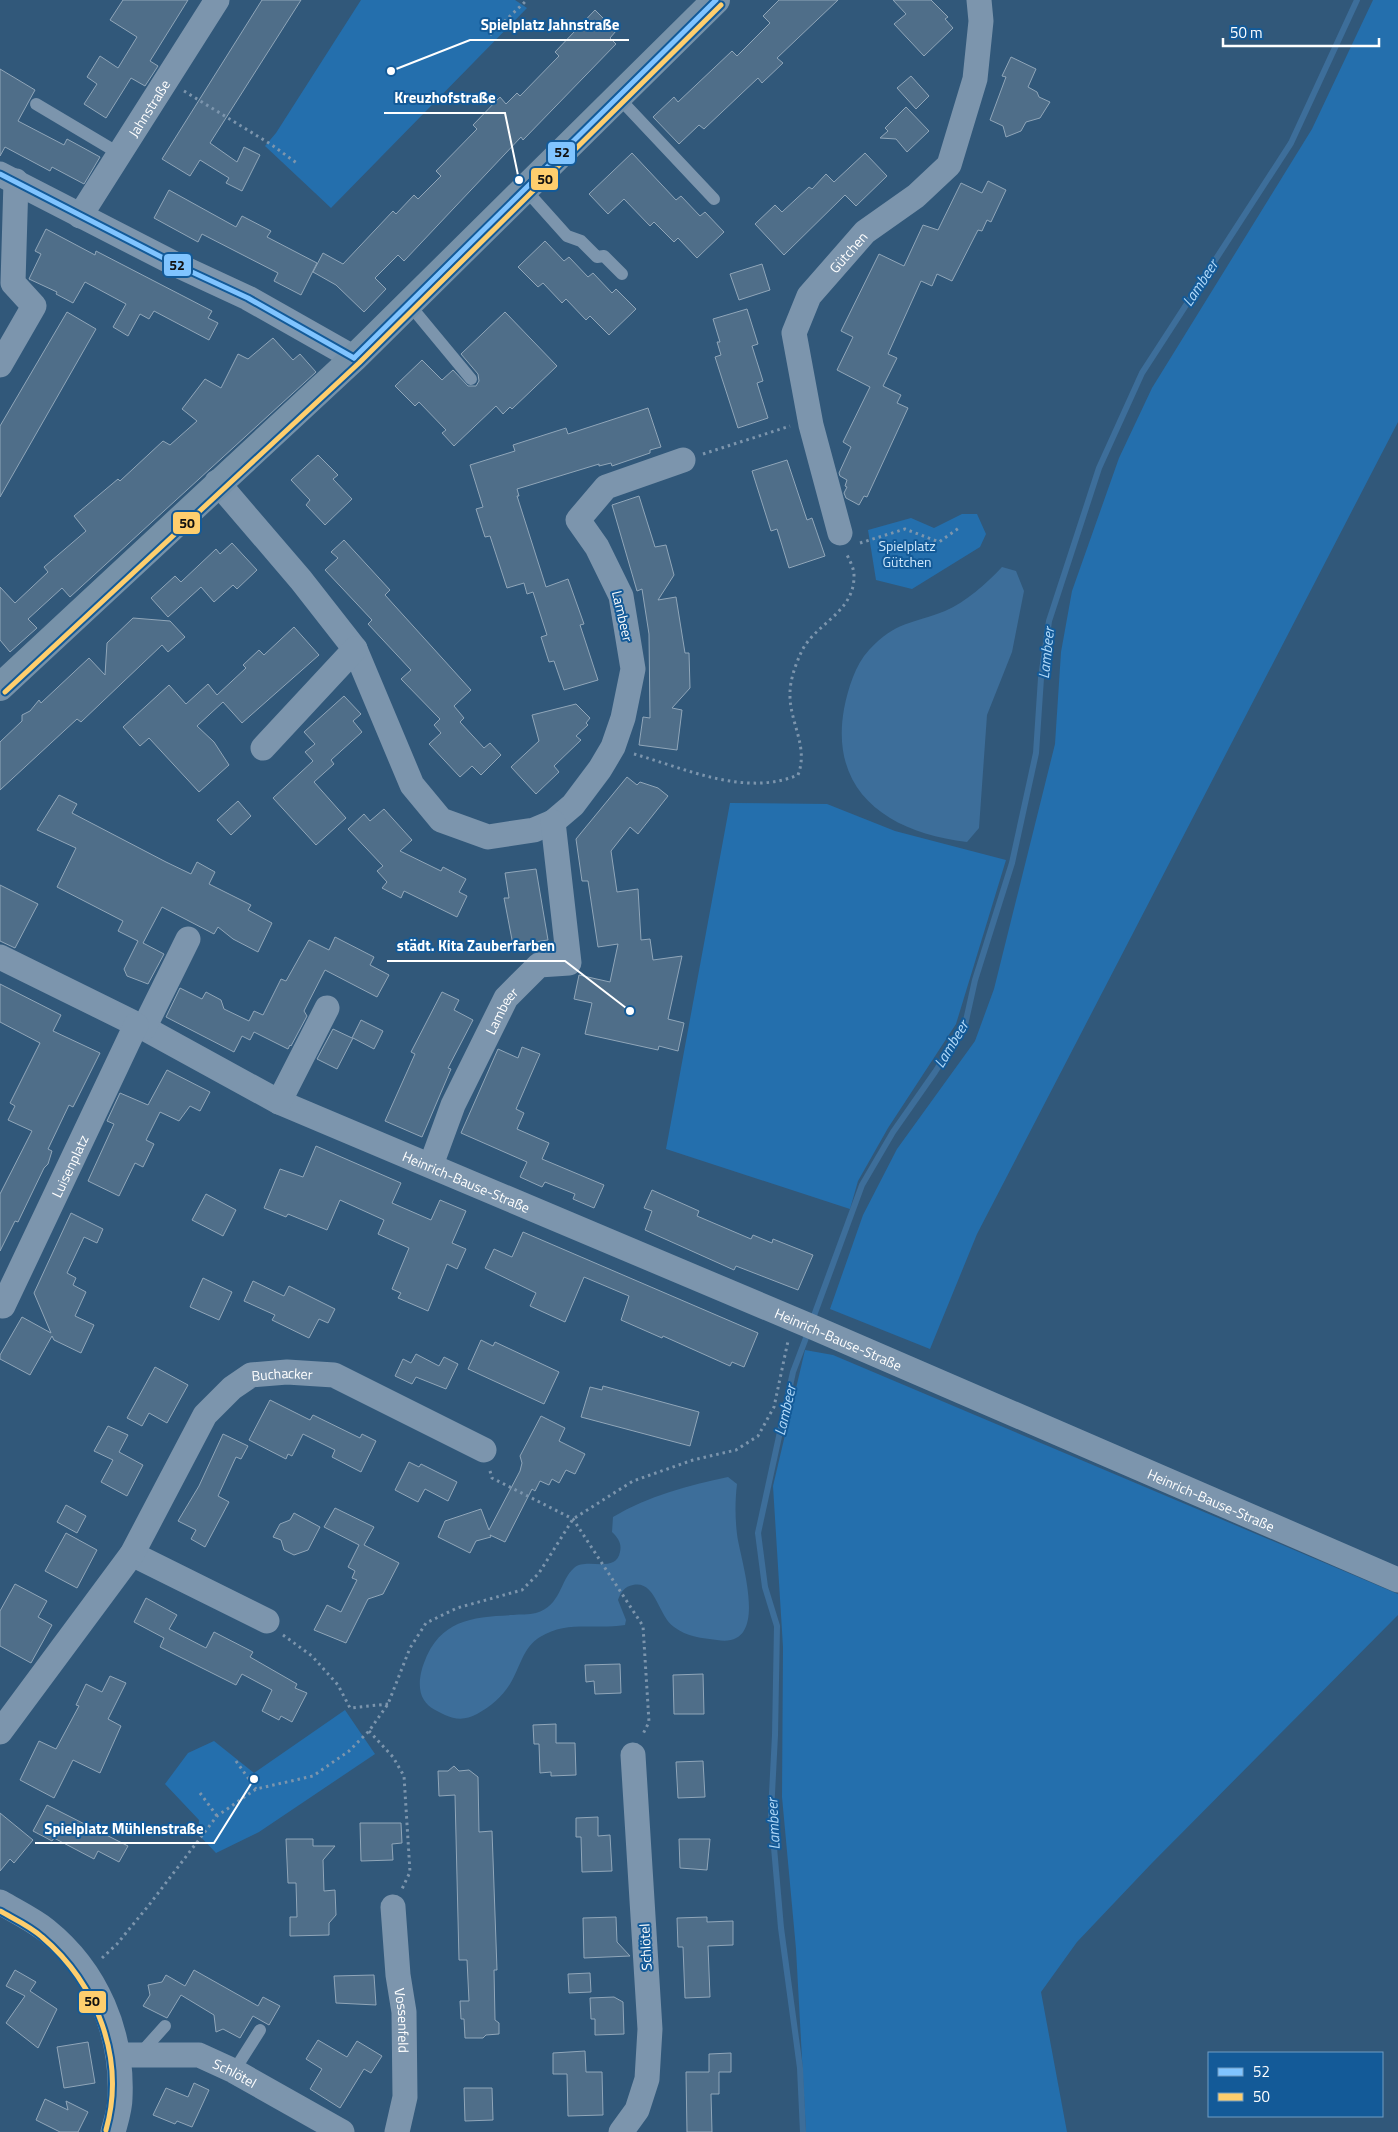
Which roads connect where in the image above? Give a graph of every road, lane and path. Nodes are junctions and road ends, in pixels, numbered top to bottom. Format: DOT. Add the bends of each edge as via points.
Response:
graph roads {
  1 [pos="217,0"];
  2 [pos="527,0"];
  3 [pos="716,0"];
  4 [pos="979,0"];
  5 [pos="490,35"];
  6 [pos="167,80"];
  7 [pos="617,96"];
  8 [pos="36,104"];
  9 [pos="120,154"];
  10 [pos="298,164"];
  11 [pos="8,178"];
  12 [pos="524,188"];
  13 [pos="714,199"];
  14 [pos="80,216"];
  15 [pos="622,274"];
  16 [pos="408,304"];
  17 [pos="354,358"];
  18 [pos="0,365"];
  19 [pos="471,379"];
  20 [pos="811,426"];
  21 [pos="683,460"];
  22 [pos="217,482"];
  23 [pos="959,528"];
  24 [pos="842,541"];
  25 [pos="355,649"];
  26 [pos="0,686"];
  27 [pos="613,747"];
  28 [pos="263,748"];
  29 [pos="553,822"];
  30 [pos="188,939"];
  31 [pos="0,957"];
  32 [pos="327,1008"];
  33 [pos="140,1027"];
  34 [pos="279,1102"];
  35 [pos="431,1165"];
  36 [pos="1,1307"];
  37 [pos="804,1324"];
  38 [pos="484,1450"];
  39 [pos="573,1519"];
  40 [pos="132,1554"];
  41 [pos="1398,1580"];
  42 [pos="267,1621"];
  43 [pos="388,1704"];
  44 [pos="369,1731"];
  45 [pos="0,1732"];
  46 [pos="633,1755"];
  47 [pos="236,1761"];
  48 [pos="256,1790"];
  49 [pos="200,1793"];
  50 [pos="217,1816"];
  51 [pos="0,1902"];
  52 [pos="393,1907"];
  53 [pos="87,1972"];
  54 [pos="165,2026"];
  55 [pos="260,2030"];
  56 [pos="129,2055"];
  57 [pos="234,2071"];
  58 [pos="113,2132"];
  59 [pos="342,2132"];
  60 [pos="397,2132"];
  61 [pos="621,2132"];
  1 -- 6 [label="street, Jahnstraße"];
  2 -- 5 [label="path"];
  3 -- 7 [label="street"];
  4 -- 20 [label="street, Gütchen" via="981,20 975,79 949,165 916,196 864,232 809,296 794,333"];
  6 -- 9 [label="street, Jahnstraße"];
  6 -- 10 [label="path"];
  7 -- 12 [label="street"];
  7 -- 13 [label="lane"];
  8 -- 9 [label="lane"];
  9 -- 14 [label="street, Jahnstraße"];
  11 -- 14 [label="street"];
  11 -- 18 [label="street" via="13,283 34,306"];
  12 -- 15 [label="lane" via="567,236 581,241 597,257 604,256"];
  12 -- 16 [label="street"];
  14 -- 17 [label="street" via="248,298"];
  16 -- 17 [label="street"];
  16 -- 19 [label="lane"];
  17 -- 22 [label="street"];
  20 -- 21 [label="path" via="791,426"];
  20 -- 24 [label="street, Gütchen"];
  21 -- 27 [label="street, Lambeer" via="606,487 578,520 597,547 621,596 633,669"];
  22 -- 25 [label="street, Lambeer"];
  22 -- 26 [label="street"];
  23 -- 24 [label="path" via="939,542 905,529"];
  24 -- 27 [label="path" via="854,574 849,599 800,654 790,693 802,748 798,775 785,781 748,785"];
  25 -- 28 [label="street"];
  25 -- 29 [label="street, Lambeer" via="412,785 441,820 488,837 534,830"];
  27 -- 29 [label="street, Lambeer" via="573,805"];
  29 -- 35 [label="street, Lambeer" via="569,962 540,965 506,998 454,1105"];
  30 -- 33 [label="street"];
  31 -- 33 [label="street, Heinrich-Bause-Straße"];
  32 -- 34 [label="street"];
  33 -- 34 [label="street, Heinrich-Bause-Straße"];
  33 -- 36 [label="street, Luisenplatz"];
  34 -- 35 [label="street, Heinrich-Bause-Straße"];
  35 -- 37 [label="street, Heinrich-Bause-Straße"];
  37 -- 39 [label="path" via="774,1407 758,1436 736,1450 693,1460 633,1481"];
  37 -- 41 [label="street, Heinrich-Bause-Straße"];
  38 -- 39 [label="path" via="492,1478"];
  38 -- 40 [label="street, Buchacker" via="334,1375 288,1372 250,1376 232,1388 205,1415"];
  39 -- 43 [label="path" via="539,1573 522,1590 457,1608 426,1623 410,1648"];
  39 -- 46 [label="path" via="643,1626 649,1722"];
  40 -- 42 [label="street"];
  40 -- 45 [label="street, Buchacker"];
  42 -- 43 [label="path" via="312,1656 338,1685 350,1708"];
  43 -- 44 [label="path"];
  44 -- 48 [label="path" via="349,1751 313,1776"];
  44 -- 52 [label="path" via="393,1756 404,1776 410,1872"];
  46 -- 61 [label="street, Schlötel" via="650,2029 647,2079 637,2110"];
  47 -- 48 [label="path"];
  48 -- 50 [label="path"];
  49 -- 50 [label="path"];
  50 -- 53 [label="path" via="117,1944"];
  51 -- 53 [label="street" via="46,1930"];
  52 -- 60 [label="street, Vossenfeld" via="404,2012 405,2097"];
  53 -- 56 [label="street"];
  54 -- 56 [label="lane"];
  55 -- 57 [label="lane"];
  56 -- 57 [label="street, Schlötel" via="199,2055"];
  56 -- 58 [label="street"];
  57 -- 59 [label="street, Schlötel"];
}
